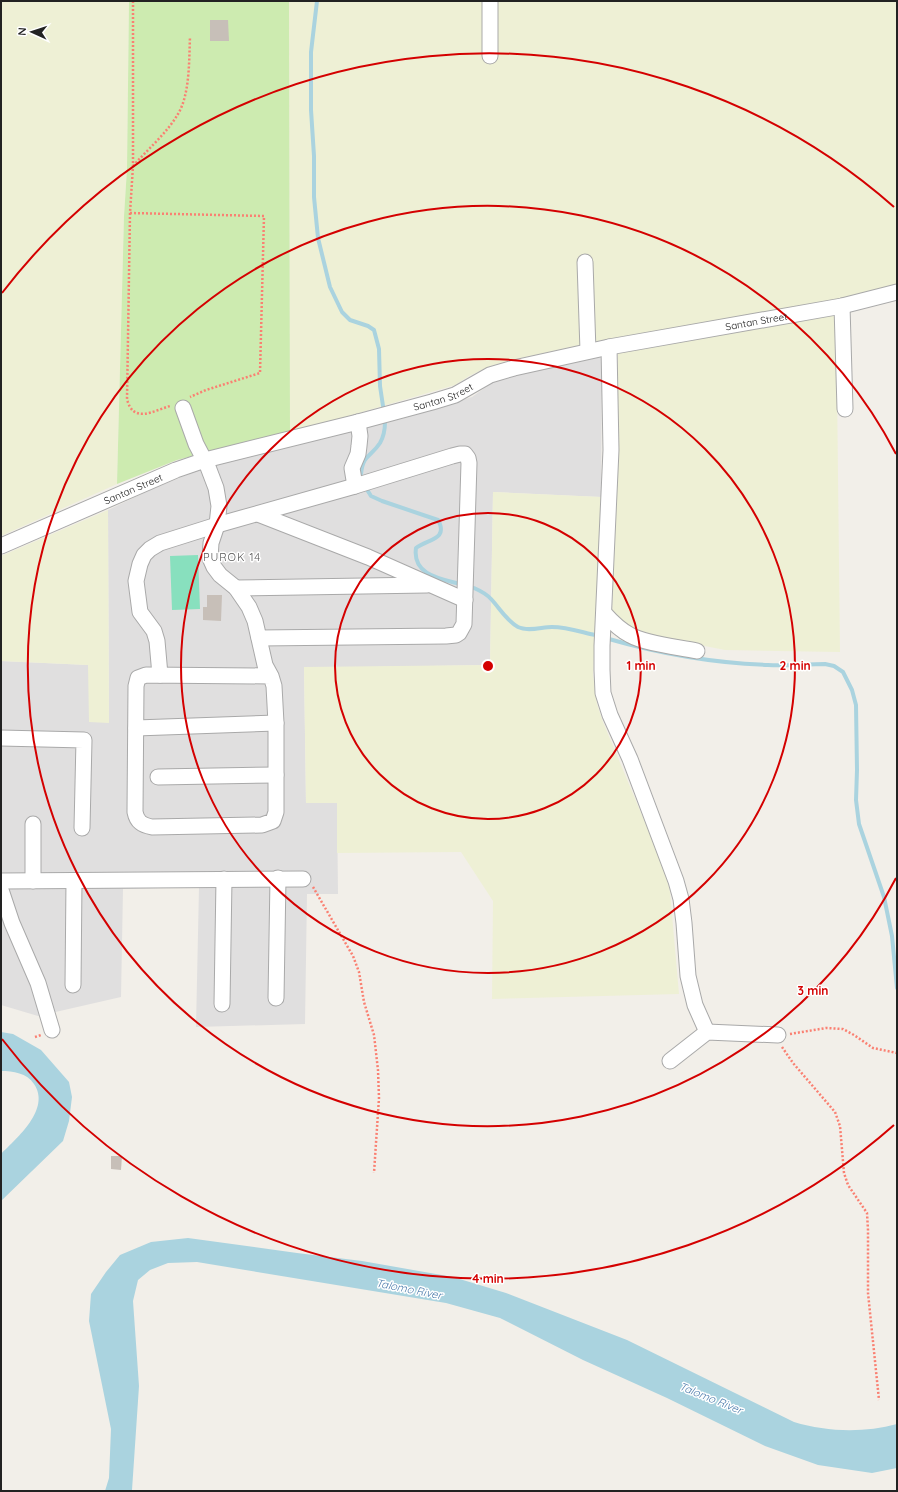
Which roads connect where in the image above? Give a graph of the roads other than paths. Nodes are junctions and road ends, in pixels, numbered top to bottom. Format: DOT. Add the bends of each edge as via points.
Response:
graph roads {
  1 [pos="490,1"];
  2 [pos="490,56"];
  3 [pos="585,262"];
  4 [pos="897,292"];
  5 [pos="842,306"];
  6 [pos="609,347"];
  7 [pos="588,351"];
  8 [pos="183,408"];
  9 [pos="846,409"];
  10 [pos="358,422"];
  11 [pos="205,460"];
  12 [pos="355,486"];
  13 [pos="258,514"];
  14 [pos="217,525"];
  15 [pos="1,546"];
  16 [pos="432,585"];
  17 [pos="236,588"];
  18 [pos="465,600"];
  19 [pos="604,613"];
  20 [pos="259,638"];
  21 [pos="697,651"];
  22 [pos="160,675"];
  23 [pos="271,676"];
  24 [pos="276,723"];
  25 [pos="136,728"];
  26 [pos="1,738"];
  27 [pos="276,775"];
  28 [pos="158,777"];
  29 [pos="33,824"];
  30 [pos="82,828"];
  31 [pos="278,878"];
  32 [pos="224,879"];
  33 [pos="303,879"];
  34 [pos="1,881"];
  35 [pos="33,881"];
  36 [pos="74,881"];
  37 [pos="1,890"];
  38 [pos="73,985"];
  39 [pos="276,998"];
  40 [pos="222,1004"];
  41 [pos="52,1030"];
  42 [pos="707,1032"];
  43 [pos="778,1035"];
  44 [pos="670,1061"];
  1 -- 2 [label="street"];
  3 -- 7 [label="street"];
  4 -- 5 [label="street, Santan Street"];
  5 -- 6 [label="street, Santan Street"];
  5 -- 9 [label="street"];
  6 -- 7 [label="street, Santan Street"];
  6 -- 19 [label="street" via="611,450"];
  7 -- 10 [label="street, Santan Street" via="490,375 455,395"];
  8 -- 11 [label="street" via="200,454"];
  10 -- 11 [label="street, Santan Street"];
  10 -- 12 [label="street" via="358,454 352,468"];
  11 -- 14 [label="street" via="216,488 219,506"];
  11 -- 15 [label="street, Santan Street" via="176,470"];
  12 -- 13 [label="street"];
  12 -- 18 [label="street" via="465,454 469,463"];
  13 -- 14 [label="street"];
  13 -- 16 [label="street" via="325,539"];
  14 -- 17 [label="street" via="211,543 210,558 220,575"];
  14 -- 22 [label="street" via="160,543 144,555 140,564 136,581 140,612 154,630"];
  16 -- 17 [label="street"];
  16 -- 18 [label="street"];
  17 -- 20 [label="street" via="249,607"];
  18 -- 20 [label="street" via="464,624 456,635"];
  19 -- 21 [label="street" via="620,629 632,636"];
  19 -- 42 [label="street" via="603,693 676,881 681,899 688,976 695,1005"];
  20 -- 23 [label="street"];
  22 -- 23 [label="street"];
  22 -- 25 [label="street" via="142,676 137,681"];
  23 -- 24 [label="street"];
  24 -- 25 [label="street"];
  24 -- 27 [label="street"];
  25 -- 27 [label="street" via="136,818 145,826 268,824 273,821 276,812"];
  26 -- 30 [label="street" via="84,740"];
  27 -- 28 [label="street"];
  29 -- 35 [label="street"];
  31 -- 32 [label="street"];
  31 -- 33 [label="street"];
  31 -- 39 [label="street"];
  32 -- 36 [label="street"];
  32 -- 40 [label="street"];
  34 -- 35 [label="street"];
  35 -- 36 [label="street"];
  36 -- 38 [label="street"];
  37 -- 41 [label="street" via="38,983"];
  42 -- 43 [label="street"];
  42 -- 44 [label="street"];
}
